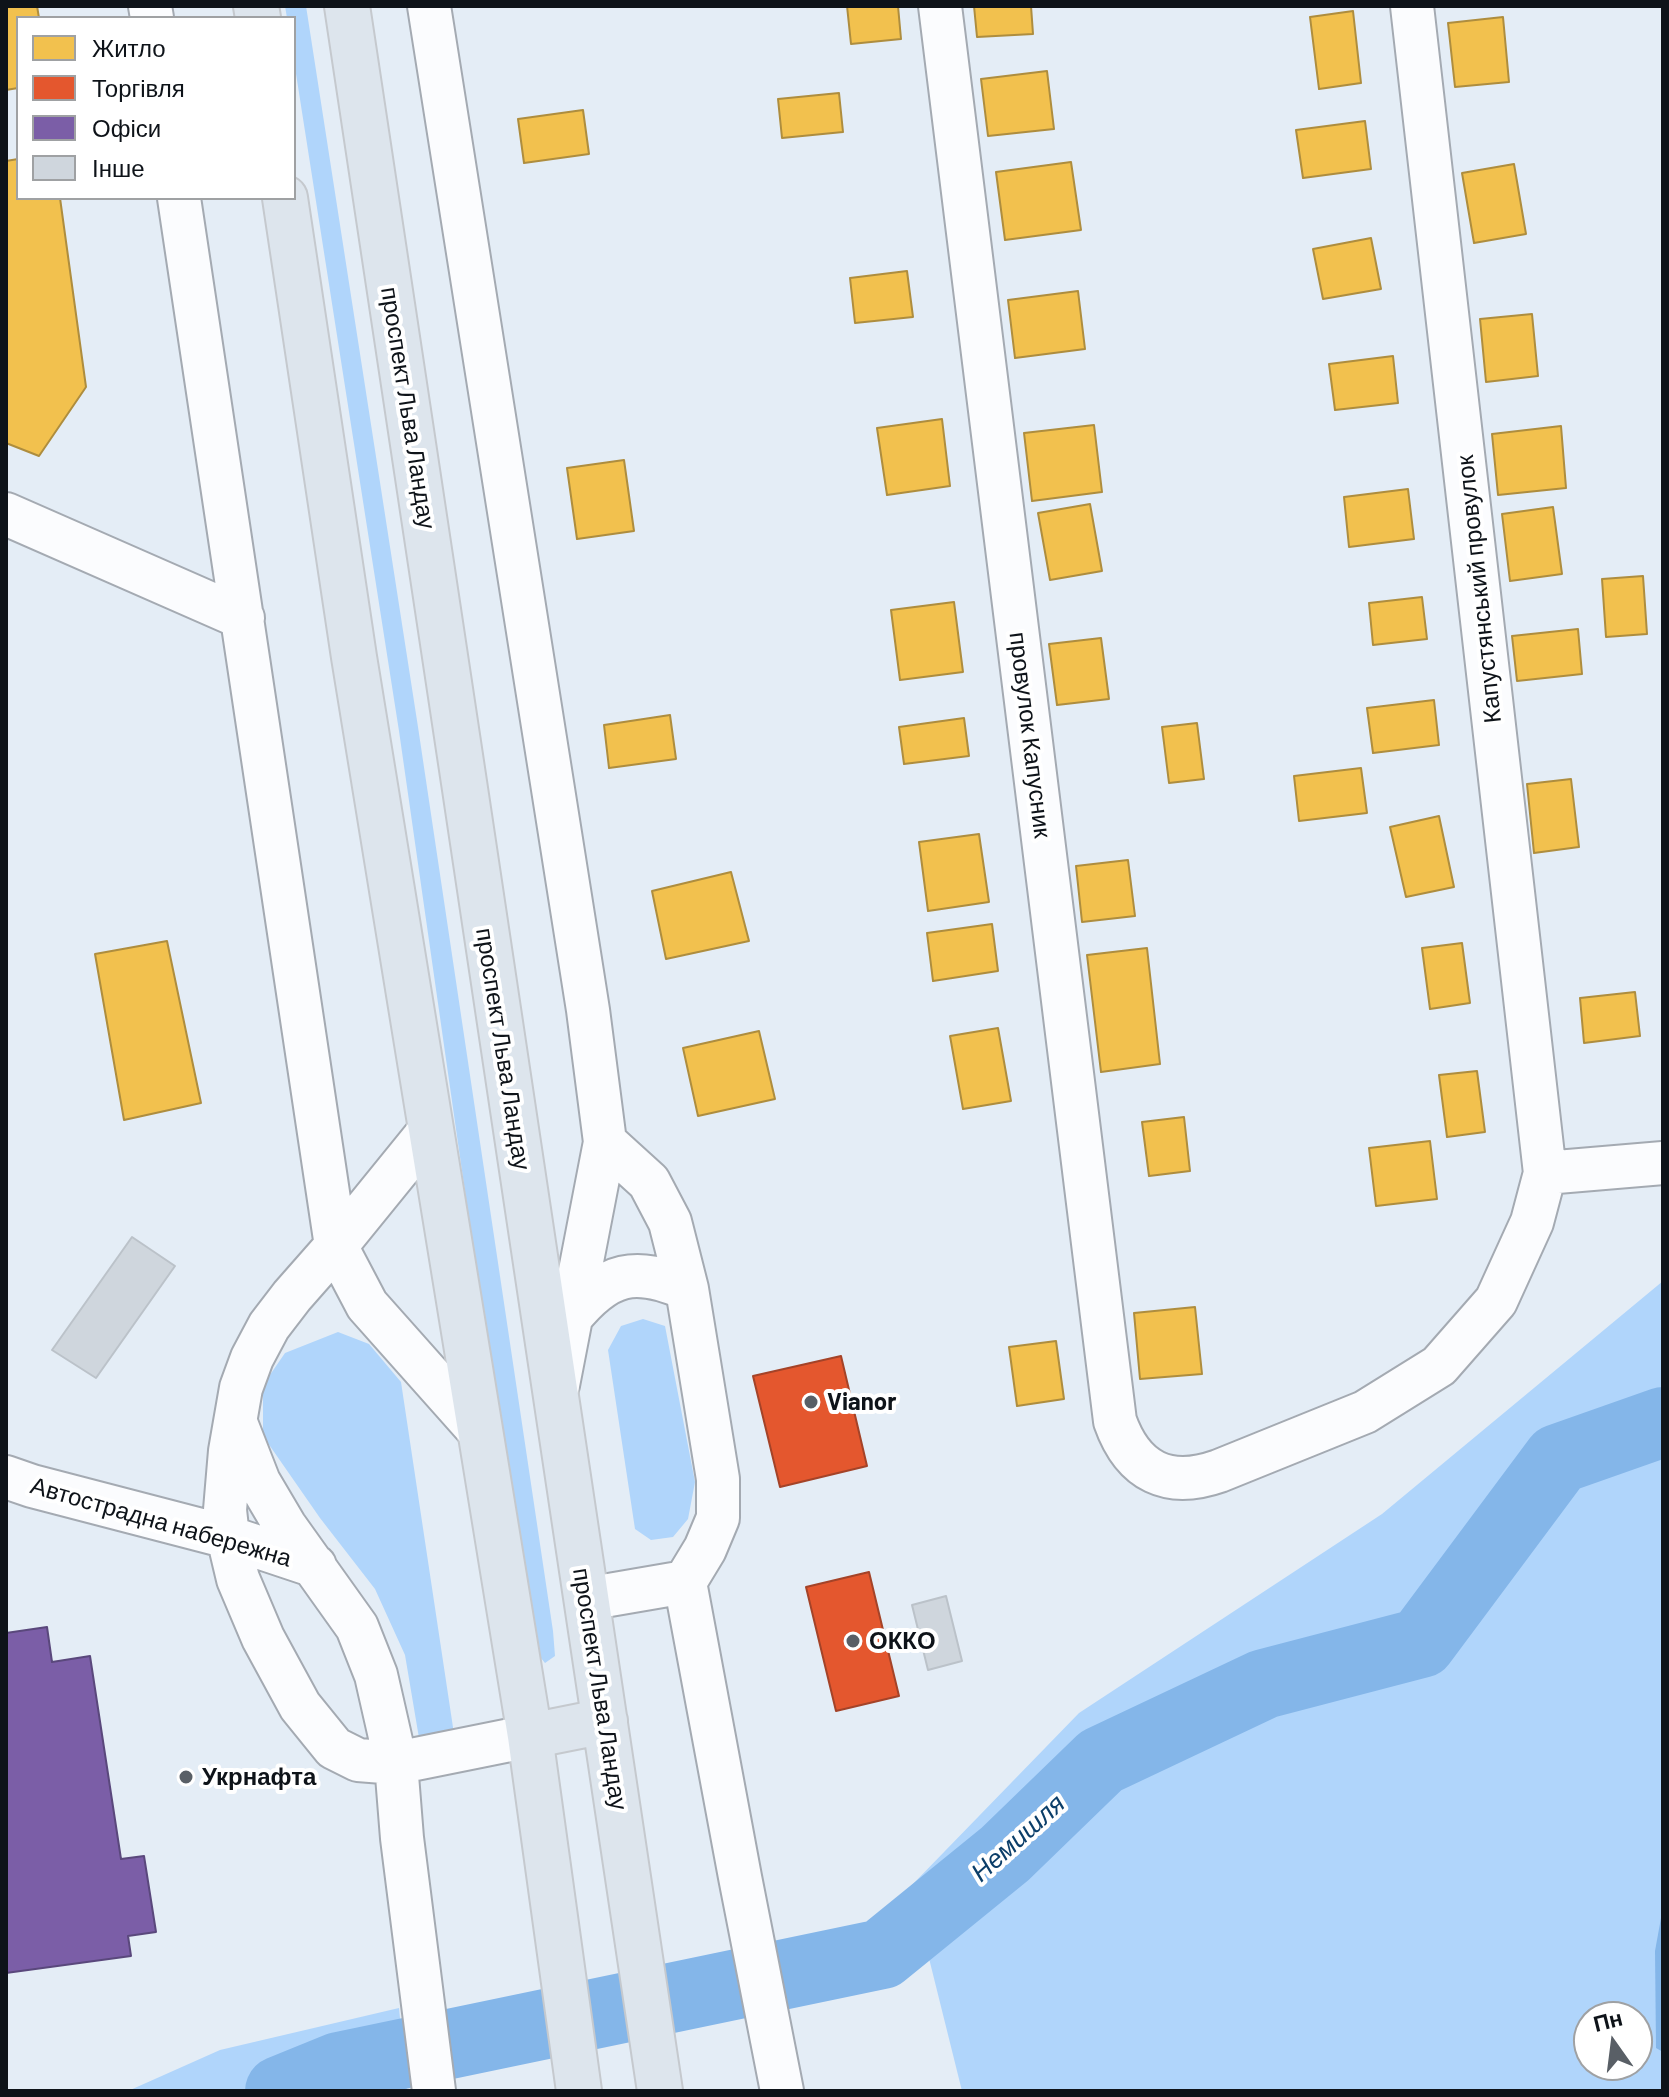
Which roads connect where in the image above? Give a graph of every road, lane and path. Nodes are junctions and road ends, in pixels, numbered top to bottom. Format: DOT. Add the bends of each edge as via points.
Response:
graph roads {
  1 [pos="347,6"];
  2 [pos="429,6"];
  3 [pos="940,6"];
  4 [pos="1412,6"];
  5 [pos="179,200"];
  6 [pos="285,200"];
  7 [pos="6,514"];
  8 [pos="243,618"];
  9 [pos="431,1129"];
  10 [pos="605,1142"];
  11 [pos="1663,1163"];
  12 [pos="1545,1173"];
  13 [pos="336,1246"];
  14 [pos="687,1289"];
  15 [pos="571,1317"];
  16 [pos="556,1398"];
  17 [pos="235,1420"];
  18 [pos="480,1432"];
  19 [pos="6,1477"];
  20 [pos="228,1537"];
  21 [pos="315,1566"];
  22 [pos="685,1582"];
  23 [pos="586,1599"];
  24 [pos="605,1721"];
  25 [pos="530,1736"];
  26 [pos="396,1763"];
  27 [pos="780,2079"];
  28 [pos="434,2091"];
  29 [pos="579,2091"];
  30 [pos="660,2091"];
  1 -- 16 [label="main road, проспект Льва Ландау"];
  2 -- 10 [label="street"];
  3 -- 12 [label="street, провулок Капусник" via="1115,1421 1123,1442 1154,1472 1198,1478 1365,1412 1439,1366 1496,1301 1532,1222"];
  4 -- 12 [label="street, Капустянський провулок"];
  5 -- 8 [label="street"];
  6 -- 9 [label="main road"];
  7 -- 8 [label="street"];
  8 -- 13 [label="street"];
  9 -- 13 [label="street"];
  9 -- 18 [label="main road"];
  10 -- 14 [label="street" via="649,1182 670,1222"];
  10 -- 15 [label="street"];
  11 -- 12 [label="street"];
  13 -- 17 [label="street" via="269,1326 241,1388"];
  13 -- 18 [label="street" via="367,1305"];
  14 -- 15 [label="street" via="662,1278 621,1278 587,1298"];
  14 -- 22 [label="street" via="718,1479 718,1518"];
  15 -- 16 [label="street"];
  16 -- 23 [label="main road, проспект Льва Ландау"];
  17 -- 20 [label="street" via="226,1480"];
  17 -- 21 [label="street" via="259,1482"];
  18 -- 25 [label="main road"];
  19 -- 20 [label="street, Автострадна набережна"];
  20 -- 21 [label="street, Автострадна набережна"];
  20 -- 26 [label="street" via="238,1579 263,1638 300,1706 334,1748 358,1760"];
  21 -- 26 [label="street" via="357,1627 376,1675"];
  22 -- 23 [label="street"];
  22 -- 27 [label="street"];
  23 -- 24 [label="main road, проспект Льва Ландау"];
  24 -- 25 [label="main road"];
  24 -- 30 [label="main road, проспект Льва Ландау"];
  25 -- 26 [label="street"];
  25 -- 29 [label="main road"];
  26 -- 28 [label="street"];
}
